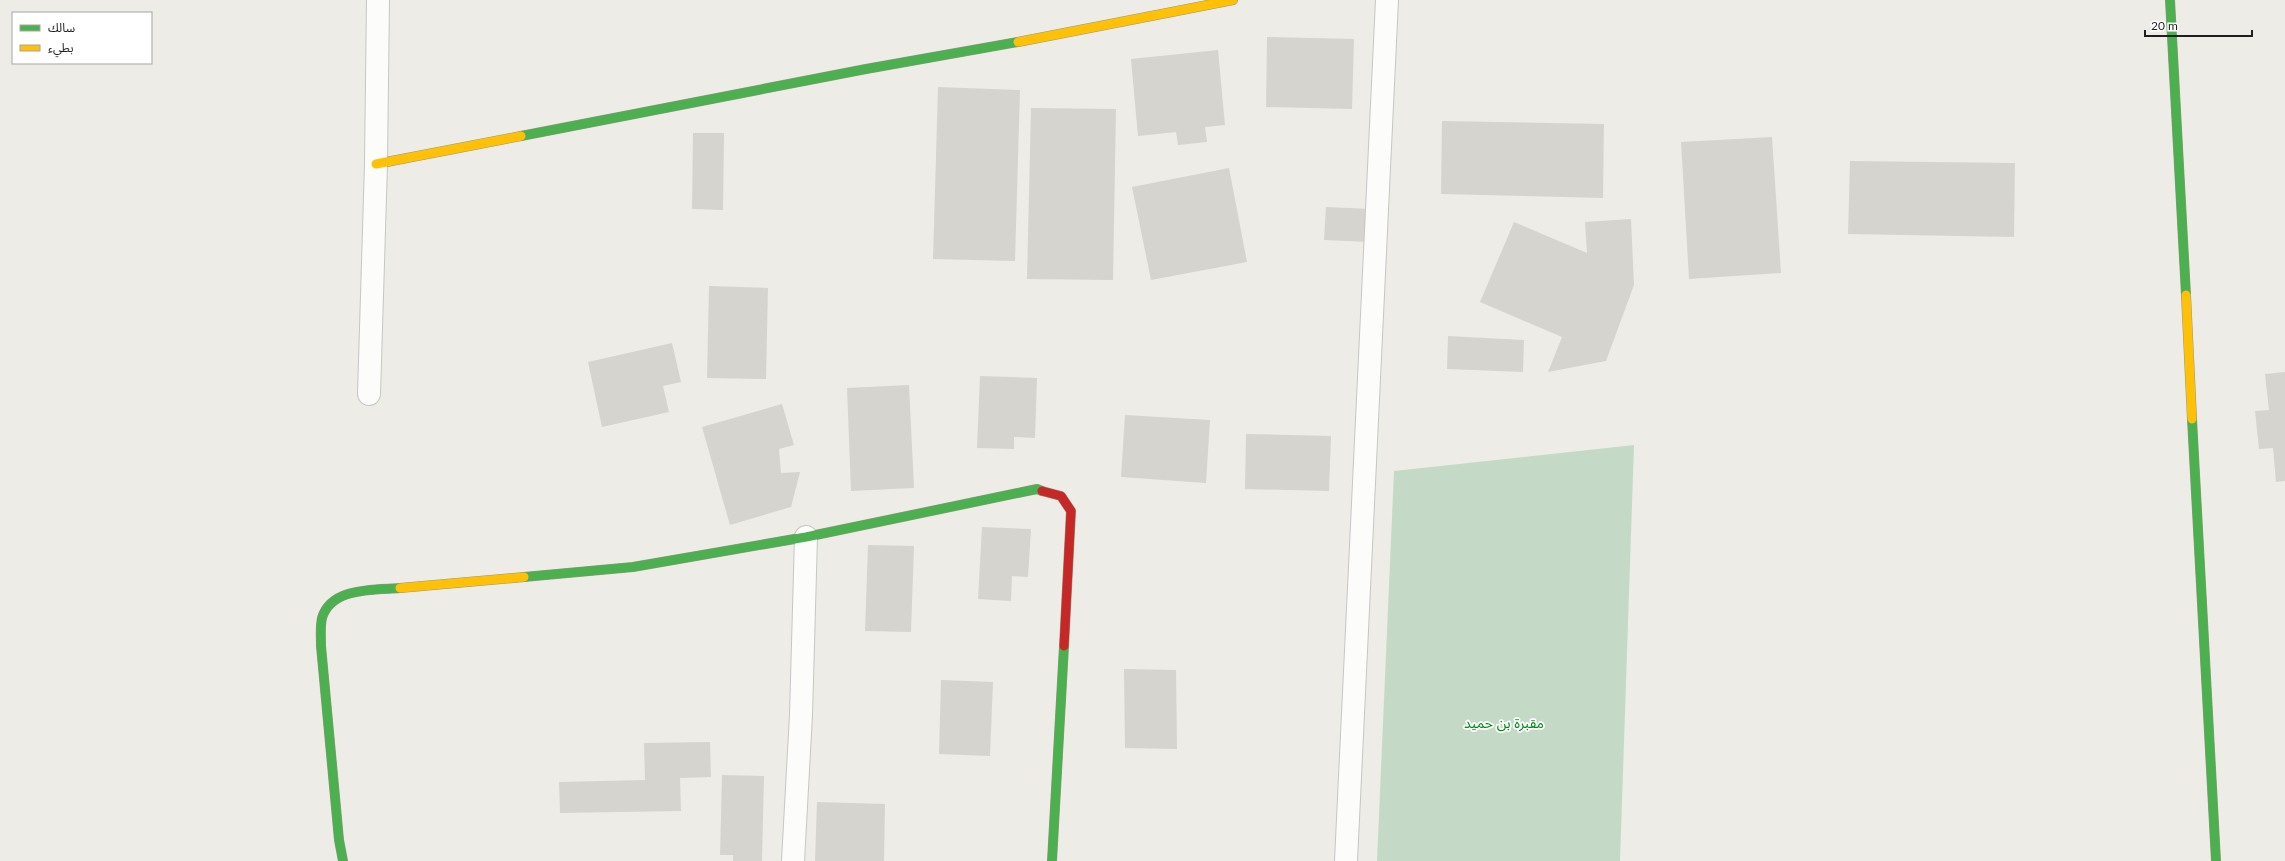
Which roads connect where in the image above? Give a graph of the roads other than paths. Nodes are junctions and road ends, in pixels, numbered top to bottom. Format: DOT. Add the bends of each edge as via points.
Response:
graph roads {
  1 [pos="378,0"];
  2 [pos="1233,0"];
  3 [pos="1387,0"];
  4 [pos="2170,0"];
  5 [pos="376,164"];
  6 [pos="369,394"];
  7 [pos="806,536"];
  8 [pos="343,861"];
  9 [pos="792,861"];
  10 [pos="1052,861"];
  11 [pos="1346,861"];
  12 [pos="2216,861"];
  1 -- 5 [label="street"];
  2 -- 5 [label="street"];
  3 -- 11 [label="street"];
  4 -- 12 [label="street" via="2180,230"];
  5 -- 6 [label="street"];
  7 -- 8 [label="street" via="633,567 352,592 334,601 321,618 321,646"];
  7 -- 9 [label="street"];
  7 -- 10 [label="street" via="1037,489 1061,496 1071,510 1071,534"];
}
